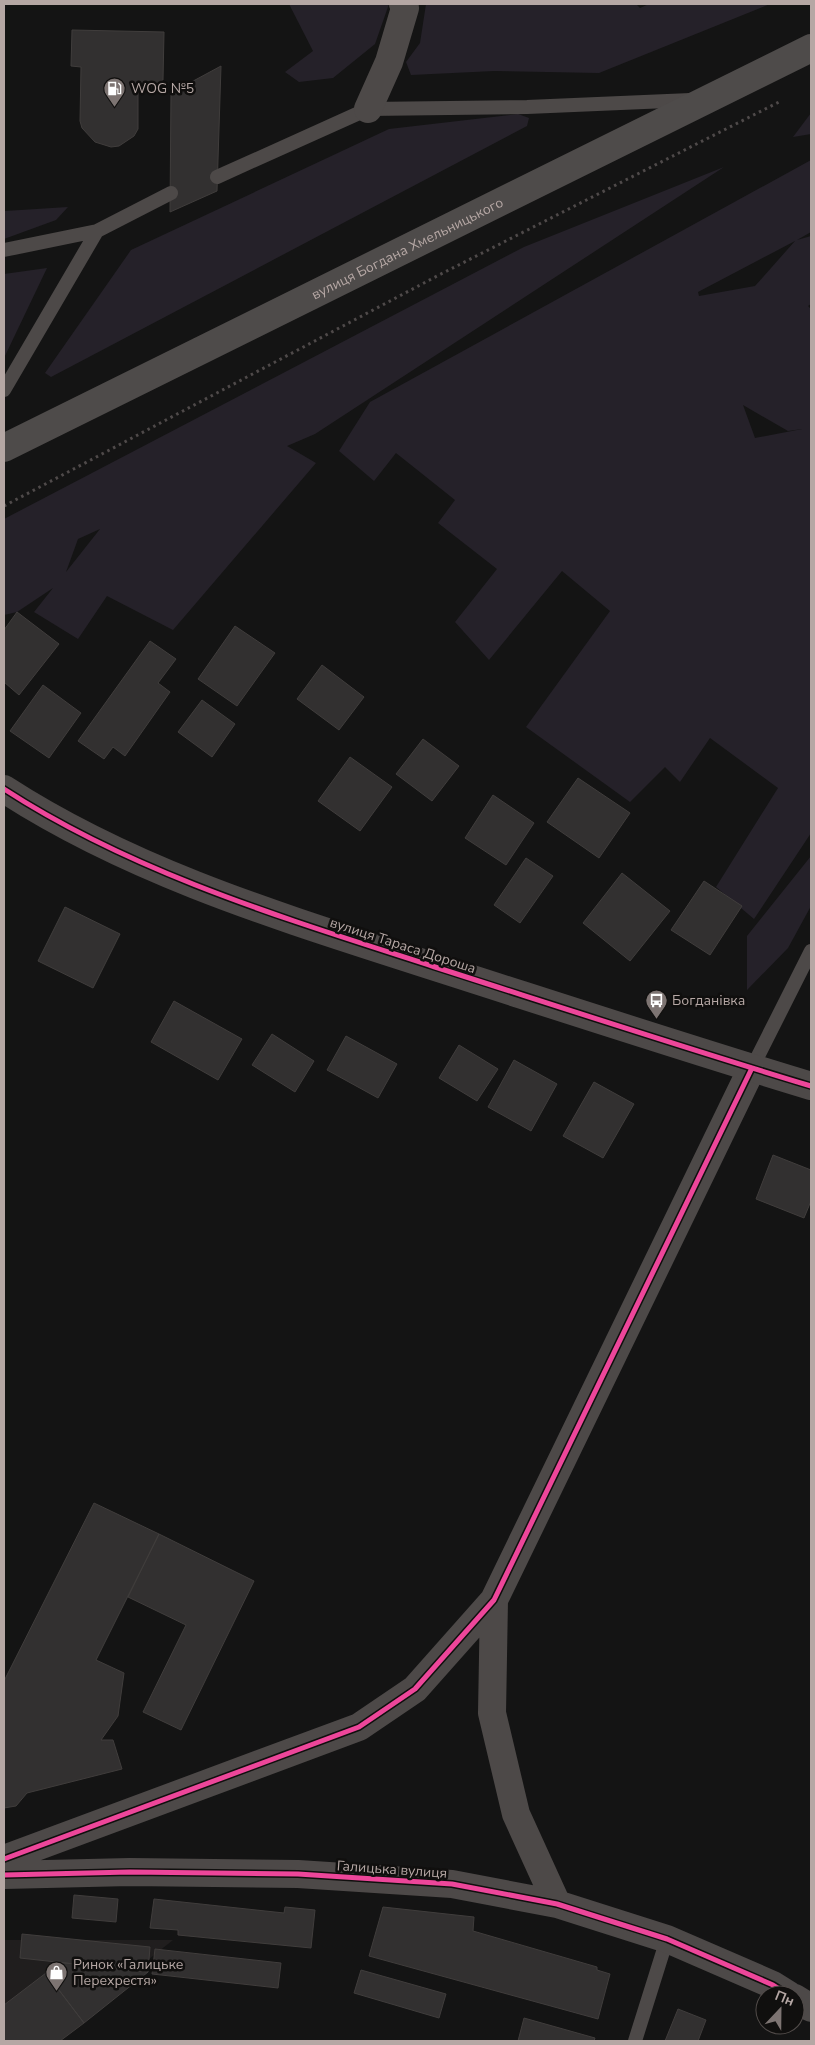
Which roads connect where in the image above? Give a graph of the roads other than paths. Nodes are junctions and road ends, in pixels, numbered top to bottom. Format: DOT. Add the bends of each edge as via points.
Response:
graph roads {
  1 [pos="404,4"];
  2 [pos="811,48"];
  3 [pos="707,99"];
  4 [pos="368,110"];
  5 [pos="218,177"];
  6 [pos="170,194"];
  7 [pos="97,231"];
  8 [pos="4,250"];
  9 [pos="4,390"];
  10 [pos="4,448"];
  11 [pos="4,789"];
  12 [pos="811,951"];
  13 [pos="752,1068"];
  14 [pos="811,1086"];
  15 [pos="494,1600"];
  16 [pos="4,1859"];
  17 [pos="4,1875"];
  18 [pos="557,1904"];
  19 [pos="666,1938"];
  20 [pos="773,1985"];
  21 [pos="635,2041"];
  1 -- 4 [label="street" via="388,62"];
  2 -- 3 [label="highway, вулиця Богдана Хмельницького"];
  3 -- 4 [label="lane"];
  3 -- 10 [label="highway, вулиця Богдана Хмельницького"];
  4 -- 5 [label="lane"];
  6 -- 7 [label="lane"];
  7 -- 8 [label="lane"];
  7 -- 9 [label="lane"];
  11 -- 13 [label="street, вулиця Тараса Дороша" via="41,813 160,872 268,912"];
  12 -- 13 [label="lane"];
  13 -- 14 [label="street, вулиця Тараса Дороша"];
  13 -- 15 [label="street"];
  15 -- 16 [label="street" via="415,1689 359,1727"];
  15 -- 18 [label="street" via="492,1713 516,1814"];
  17 -- 18 [label="street, Галицька вулиця" via="130,1872 298,1874 452,1884"];
  18 -- 19 [label="street, Галицька вулиця"];
  19 -- 20 [label="street, Галицька вулиця"];
  19 -- 21 [label="lane"];
}
